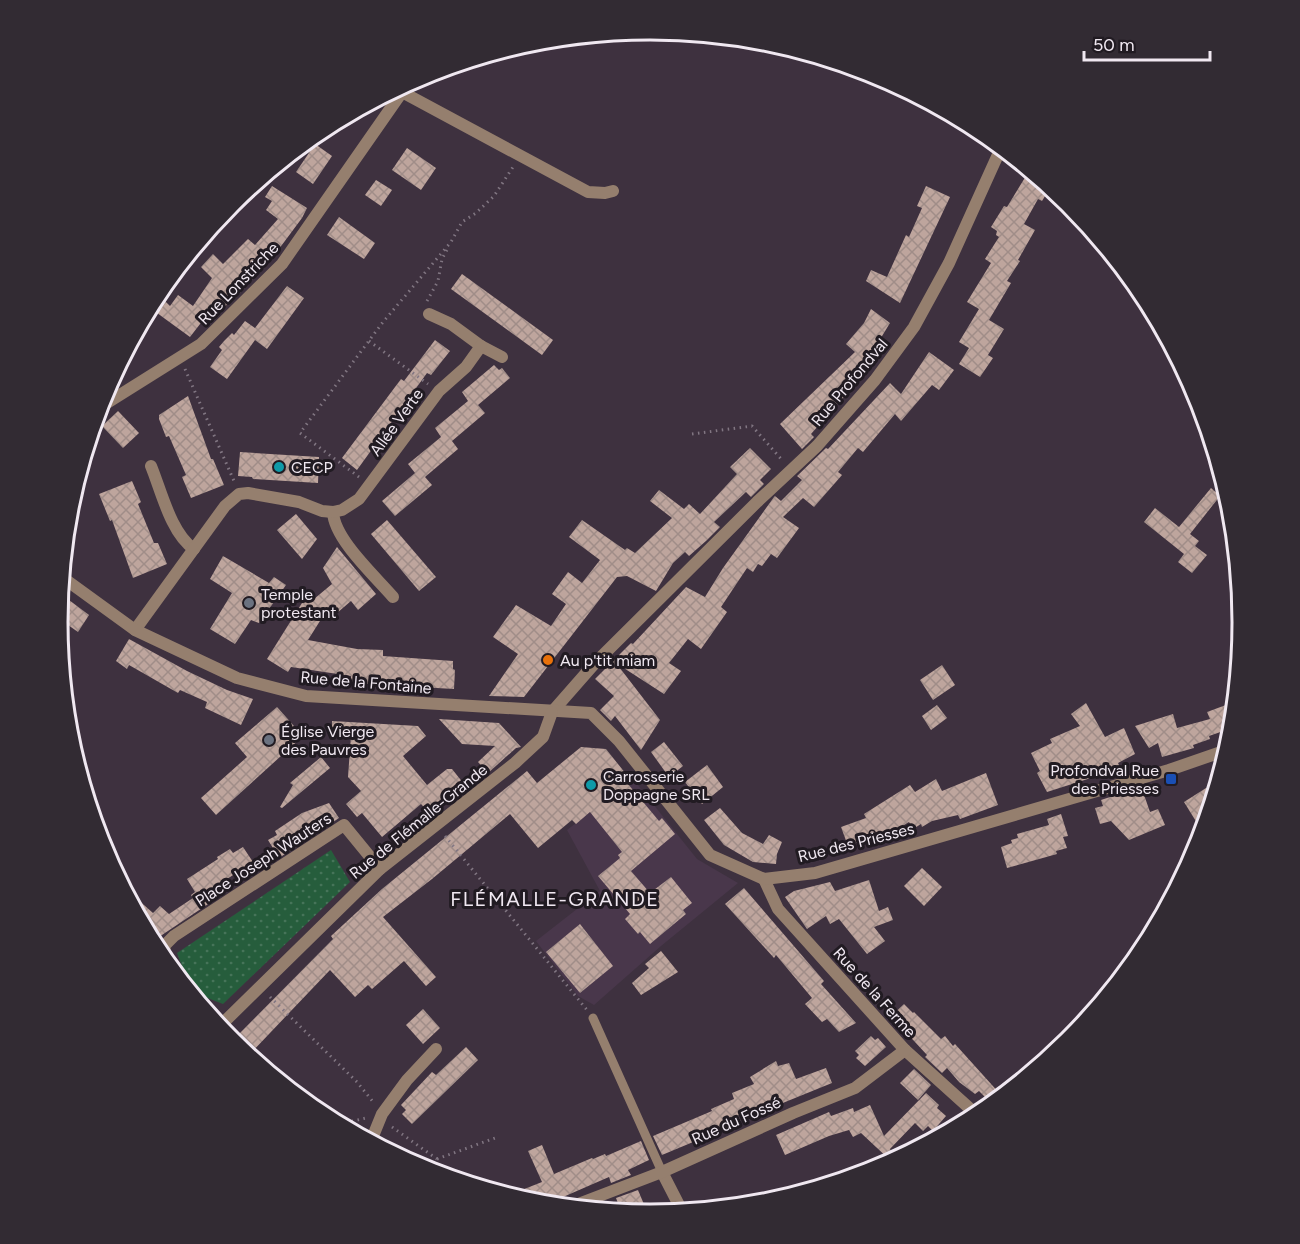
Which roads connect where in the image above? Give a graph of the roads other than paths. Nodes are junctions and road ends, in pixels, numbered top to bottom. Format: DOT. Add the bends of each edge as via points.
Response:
graph roads {
  1 [pos="409,93"];
  2 [pos="396,98"];
  3 [pos="997,156"];
  4 [pos="613,191"];
  5 [pos="429,314"];
  6 [pos="481,346"];
  7 [pos="502,357"];
  8 [pos="114,397"];
  9 [pos="151,465"];
  10 [pos="333,512"];
  11 [pos="194,549"];
  12 [pos="70,581"];
  13 [pos="664,596"];
  14 [pos="393,597"];
  15 [pos="135,630"];
  16 [pos="552,712"];
  17 [pos="1216,754"];
  18 [pos="380,869"];
  19 [pos="764,879"];
  20 [pos="166,944"];
  21 [pos="593,1018"];
  22 [pos="227,1020"];
  23 [pos="436,1049"];
  24 [pos="905,1050"];
  25 [pos="969,1108"];
  26 [pos="374,1134"];
  27 [pos="662,1172"];
  28 [pos="588,1200"];
  29 [pos="678,1203"];
  1 -- 4 [label="street" via="588,192"];
  2 -- 8 [label="street, Rue Lonstriche" via="282,264 211,336"];
  3 -- 13 [label="street, Rue Profondval" via="949,263 914,327 875,380 817,446"];
  5 -- 6 [label="street" via="451,324"];
  6 -- 7 [label="street"];
  6 -- 10 [label="street, Allée Verte" via="466,367 439,391 370,486 350,507"];
  9 -- 11 [label="street" via="177,530"];
  10 -- 11 [label="street" via="299,502 239,494 225,506"];
  10 -- 14 [label="street" via="344,539"];
  11 -- 15 [label="street"];
  12 -- 15 [label="street, Rue de la Fontaine"];
  13 -- 16 [label="street, Rue de Flémalle-Grande" via="595,663"];
  15 -- 16 [label="street, Rue de la Fontaine" via="237,678 306,696"];
  16 -- 18 [label="street, Rue de Flémalle-Grande" via="543,737"];
  16 -- 19 [label="street" via="591,713 619,741 710,855"];
  17 -- 19 [label="street, Rue des Priesses" via="826,869"];
  18 -- 20 [label="street, Place Joseph Wauters" via="344,825"];
  18 -- 22 [label="street, Rue de Flémalle-Grande"];
  19 -- 24 [label="street, Rue de la Ferme" via="778,909"];
  21 -- 27 [label="lane"];
  23 -- 26 [label="street" via="407,1080"];
  24 -- 25 [label="street, Rue de la Ferme"];
  24 -- 27 [label="street, Rue du Fossé" via="855,1088"];
  27 -- 28 [label="street, Rue du Fossé"];
  27 -- 29 [label="street"];
}
